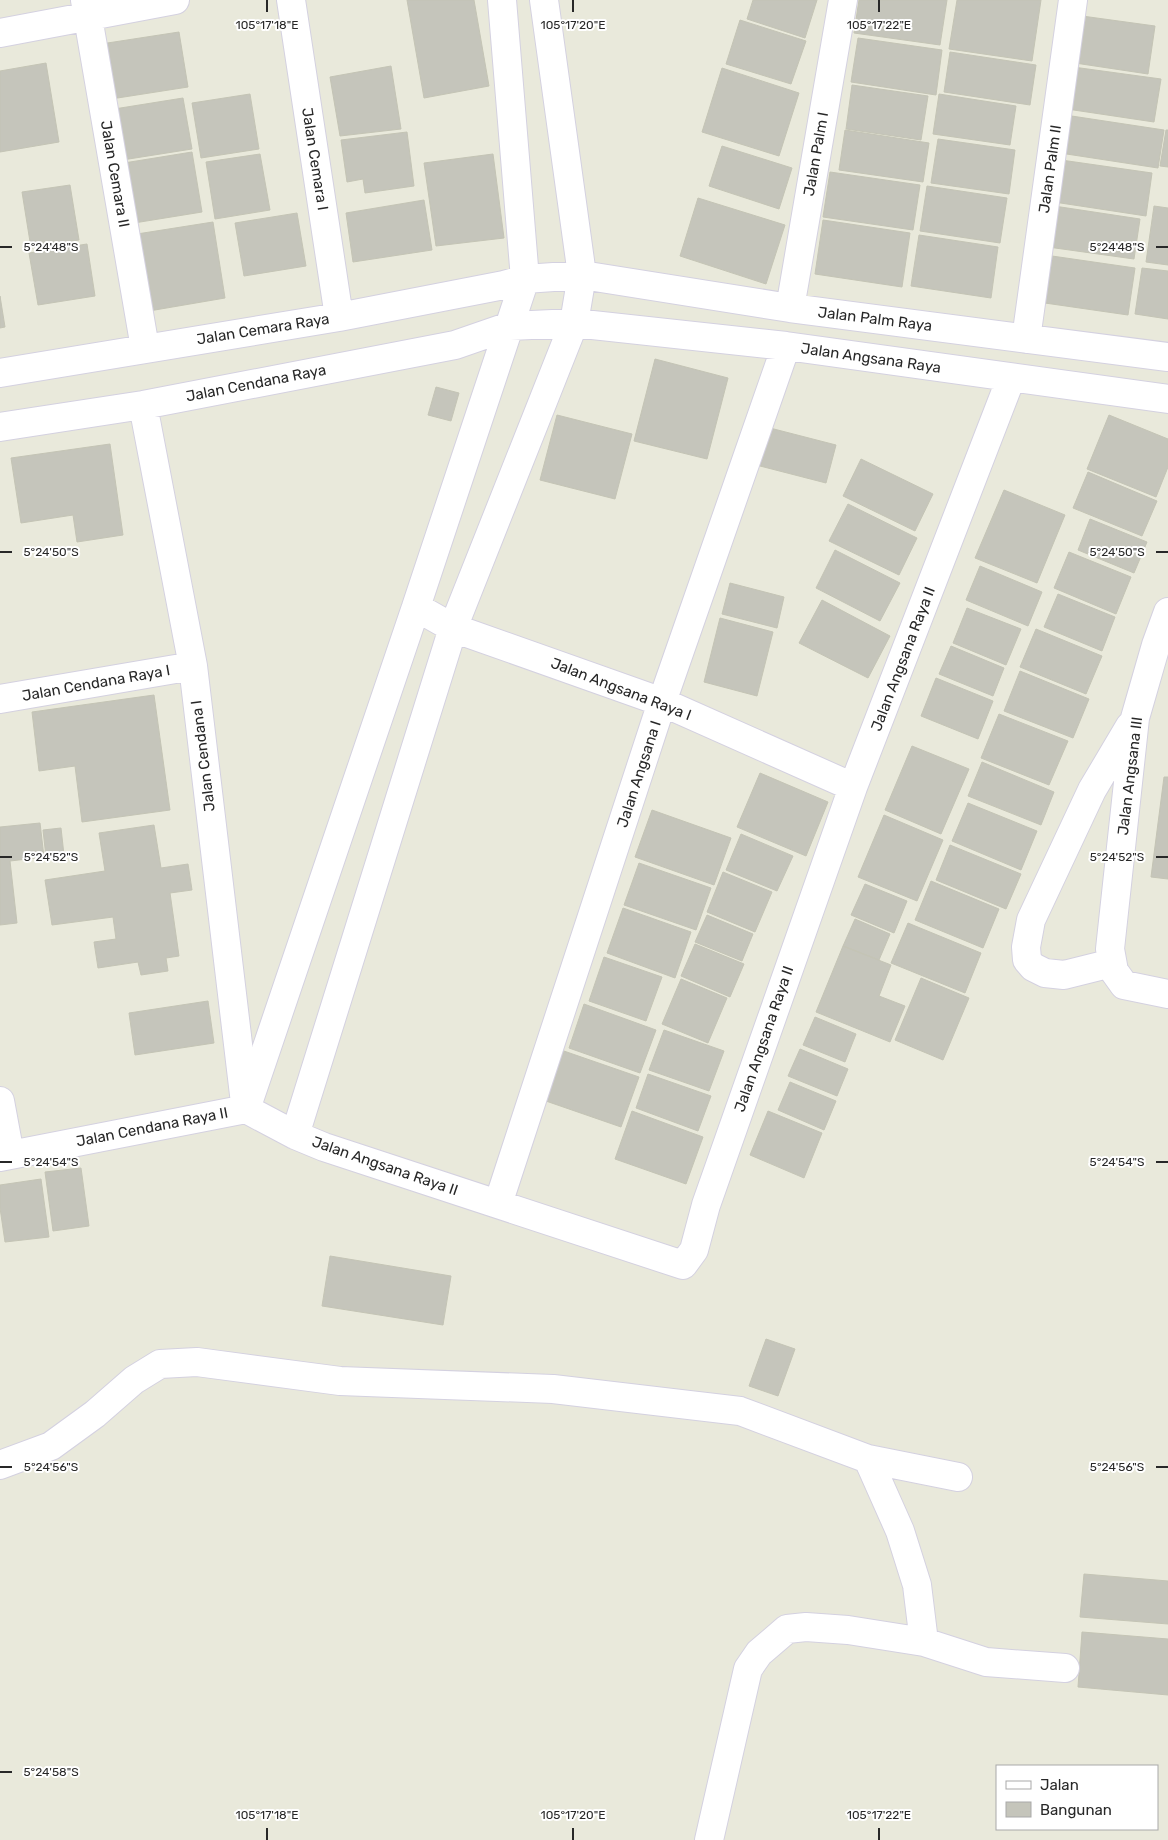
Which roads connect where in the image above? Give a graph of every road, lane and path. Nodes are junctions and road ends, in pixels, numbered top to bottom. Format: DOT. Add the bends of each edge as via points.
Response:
graph roads {
  1 [pos="175,0"];
  2 [pos="291,0"];
  3 [pos="502,0"];
  4 [pos="544,0"];
  5 [pos="843,0"];
  6 [pos="1073,0"];
  7 [pos="87,9"];
  8 [pos="0,33"];
  9 [pos="582,275"];
  10 [pos="525,279"];
  11 [pos="790,308"];
  12 [pos="339,317"];
  13 [pos="574,323"];
  14 [pos="510,326"];
  15 [pos="1026,338"];
  16 [pos="786,346"];
  17 [pos="145,348"];
  18 [pos="1168,357"];
  19 [pos="0,373"];
  20 [pos="1012,378"];
  21 [pos="1168,399"];
  22 [pos="143,405"];
  23 [pos="0,427"];
  24 [pos="416,607"];
  25 [pos="1168,612"];
  26 [pos="452,628"];
  27 [pos="193,666"];
  28 [pos="0,699"];
  29 [pos="662,702"];
  30 [pos="1135,718"];
  31 [pos="853,787"];
  32 [pos="1112,963"];
  33 [pos="1168,994"];
  34 [pos="0,1101"];
  35 [pos="246,1109"];
  36 [pos="295,1134"];
  37 [pos="5,1156"];
  38 [pos="498,1204"];
  39 [pos="868,1459"];
  40 [pos="0,1465"];
  41 [pos="958,1476"];
  42 [pos="924,1642"];
  43 [pos="1065,1668"];
  44 [pos="709,1840"];
  1 -- 7 [label="street"];
  2 -- 12 [label="street, Jalan Cemara I"];
  3 -- 10 [label="street"];
  4 -- 9 [label="street"];
  5 -- 11 [label="street, Jalan Palm I"];
  6 -- 15 [label="street, Jalan Palm II"];
  7 -- 8 [label="street"];
  7 -- 17 [label="street, Jalan Cemara II"];
  9 -- 10 [label="street, Jalan Cemara Raya"];
  9 -- 11 [label="street, Jalan Palm Raya"];
  9 -- 13 [label="street"];
  10 -- 12 [label="street, Jalan Cemara Raya"];
  10 -- 14 [label="street"];
  11 -- 15 [label="street, Jalan Palm Raya"];
  12 -- 17 [label="street, Jalan Cemara Raya"];
  13 -- 14 [label="street, Jalan Angsana Raya"];
  13 -- 16 [label="street, Jalan Angsana Raya"];
  13 -- 26 [label="street"];
  14 -- 22 [label="street, Jalan Cendana Raya" via="455,344"];
  14 -- 24 [label="street"];
  15 -- 18 [label="street, Jalan Palm Raya"];
  16 -- 20 [label="street, Jalan Angsana Raya"];
  16 -- 29 [label="street, Jalan Angsana I"];
  17 -- 19 [label="street, Jalan Cemara Raya"];
  20 -- 21 [label="street, Jalan Angsana Raya"];
  20 -- 31 [label="street, Jalan Angsana Raya II"];
  22 -- 23 [label="street, Jalan Cendana Raya"];
  22 -- 27 [label="street, Jalan Cendana I"];
  24 -- 26 [label="street, Jalan Angsana Raya I"];
  24 -- 35 [label="street"];
  25 -- 30 [label="street, Jalan Angsana III"];
  26 -- 29 [label="street, Jalan Angsana Raya I"];
  26 -- 36 [label="street"];
  27 -- 28 [label="street, Jalan Cendana Raya I"];
  27 -- 35 [label="street, Jalan Cendana I"];
  29 -- 31 [label="street, Jalan Angsana Raya I"];
  29 -- 38 [label="street, Jalan Angsana I"];
  30 -- 32 [label="street, Jalan Angsana III" via="1110,949"];
  30 -- 32 [label="street" via="1088,799 1031,920 1026,947 1028,960 1045,973 1064,975"];
  31 -- 38 [label="street, Jalan Angsana Raya II" via="706,1205 694,1250 683,1265"];
  32 -- 33 [label="street, Jalan Angsana III" via="1114,972 1124,985"];
  34 -- 37 [label="street"];
  35 -- 36 [label="street, Jalan Angsana Raya II"];
  35 -- 37 [label="street, Jalan Cendana Raya II"];
  36 -- 38 [label="street, Jalan Angsana Raya II" via="324,1147"];
  39 -- 40 [label="street" via="740,1411 553,1389 340,1381 180,1362 160,1364 134,1380 51,1446"];
  39 -- 41 [label="street"];
  39 -- 42 [label="street" via="900,1532 917,1585"];
  42 -- 43 [label="street" via="986,1662"];
  42 -- 44 [label="street" via="806,1627 787,1629 770,1642 748,1669"];
}
